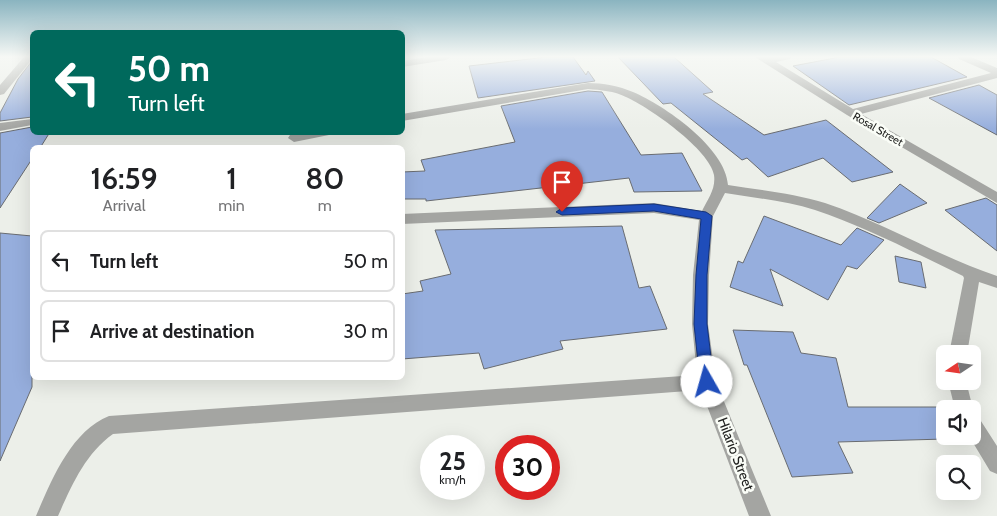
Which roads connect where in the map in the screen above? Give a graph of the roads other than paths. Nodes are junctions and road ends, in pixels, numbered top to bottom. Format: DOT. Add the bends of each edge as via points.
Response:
graph roads {
  1 [pos="9,81"];
  2 [pos="800,81"];
  3 [pos="968,81"];
  4 [pos="0,92"];
  5 [pos="851,113"];
  6 [pos="405,117"];
  7 [pos="30,122"];
  8 [pos="0,127"];
  9 [pos="310,135"];
  10 [pos="294,138"];
  11 [pos="721,188"];
  12 [pos="997,198"];
  13 [pos="706,216"];
  14 [pos="405,218"];
  15 [pos="968,272"];
  16 [pos="997,282"];
  17 [pos="960,345"];
  18 [pos="707,382"];
  19 [pos="981,438"];
  20 [pos="997,464"];
  21 [pos="47,516"];
  22 [pos="760,516"];
  1 -- 4 [label="street"];
  2 -- 5 [label="street, Rosal Street"];
  3 -- 5 [label="street"];
  5 -- 12 [label="street, Rosal Street"];
  6 -- 11 [label="street" via="570,88 606,86 631,95 686,132 716,165"];
  7 -- 8 [label="street"];
  9 -- 10 [label="street"];
  11 -- 13 [label="street, Hilario Street"];
  11 -- 15 [label="street" via="822,207 889,234"];
  13 -- 14 [label="street" via="654,208"];
  13 -- 18 [label="street, Hilario Street" via="700,324"];
  15 -- 16 [label="street"];
  15 -- 17 [label="street" via="972,277"];
  18 -- 21 [label="street" via="109,425 96,433 70,467"];
  18 -- 22 [label="street, Hilario Street"];
  19 -- 20 [label="street"];
}
